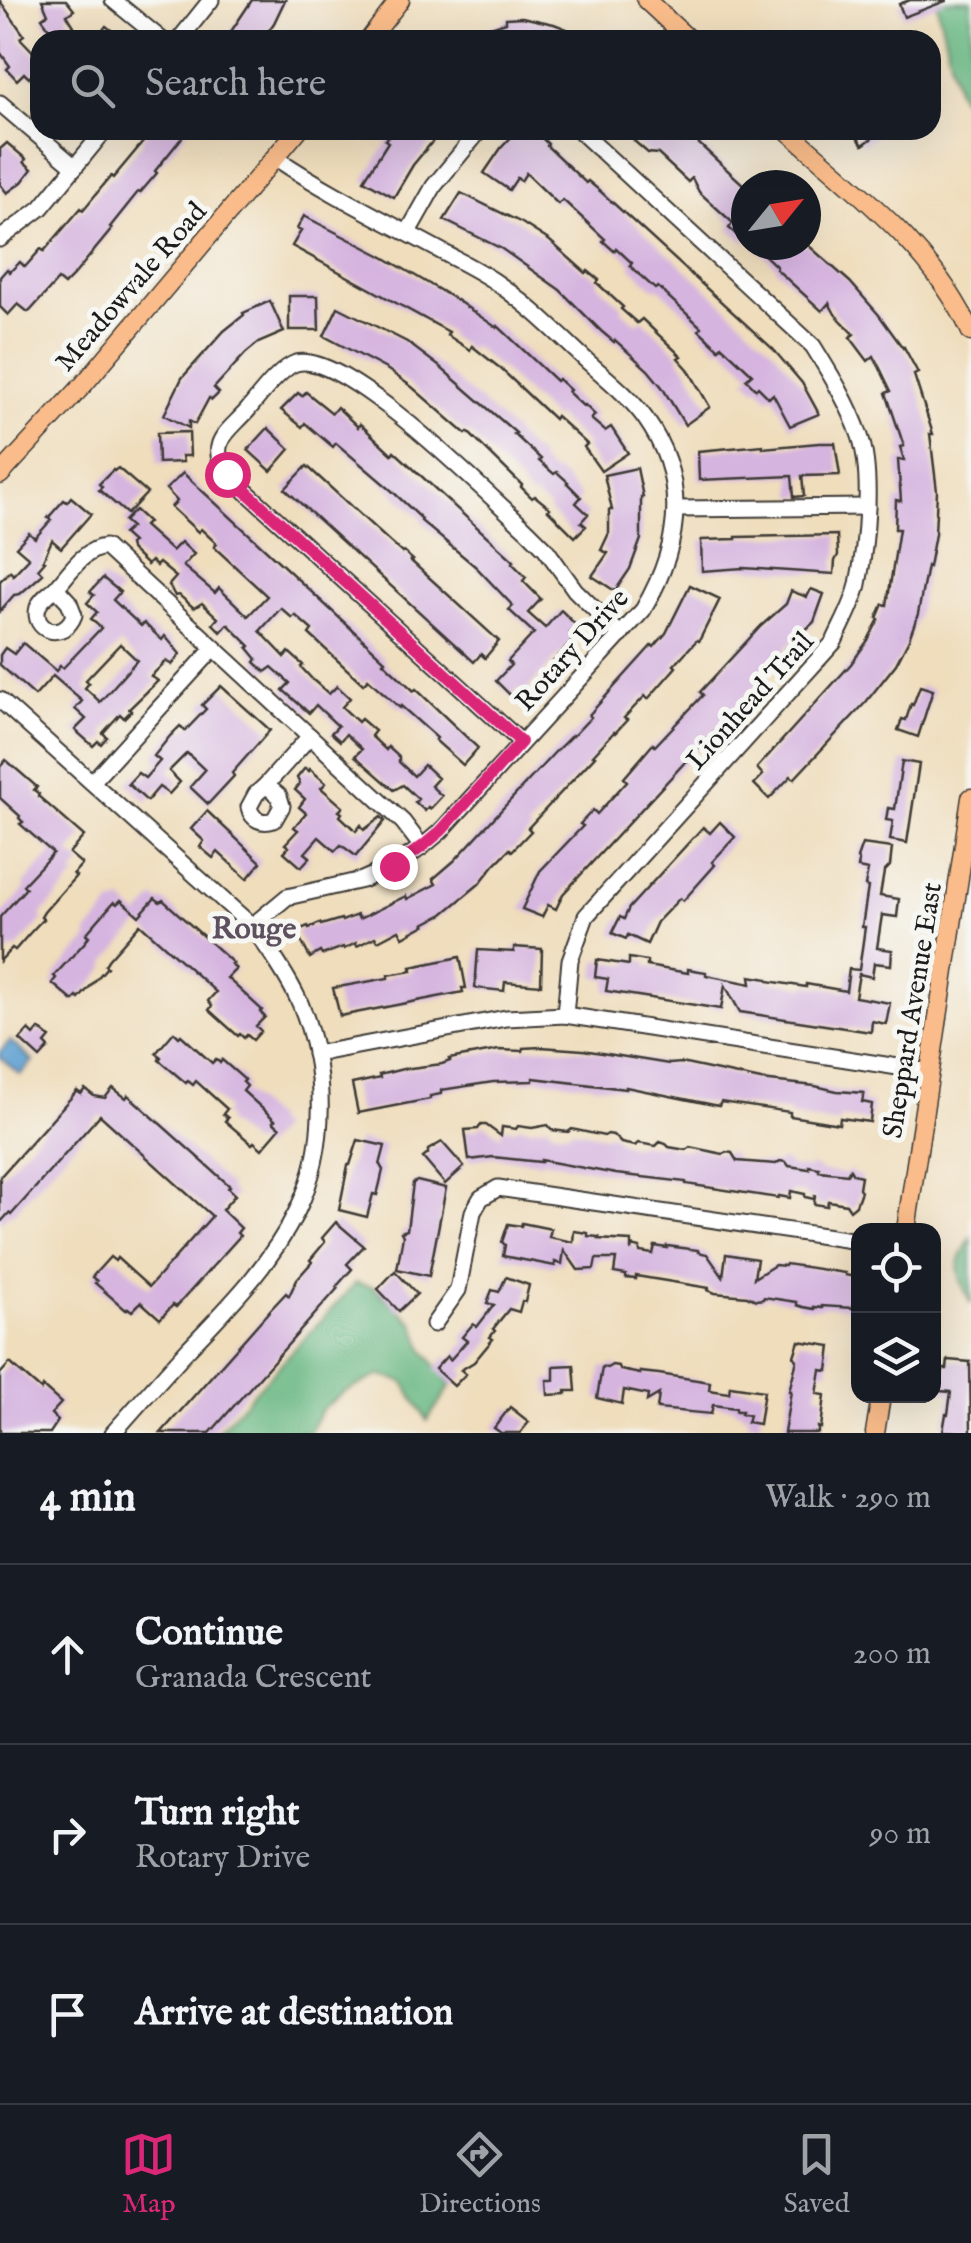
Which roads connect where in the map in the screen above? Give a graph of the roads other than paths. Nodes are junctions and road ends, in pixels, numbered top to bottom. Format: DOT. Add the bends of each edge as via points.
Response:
graph roads {
  1 [pos="113,0"];
  2 [pos="211,0"];
  3 [pos="400,0"];
  4 [pos="646,0"];
  5 [pos="150,30"];
  6 [pos="187,30"];
  7 [pos="377,30"];
  8 [pos="678,30"];
  9 [pos="0,103"];
  10 [pos="30,129"];
  11 [pos="43,140"];
  12 [pos="97,140"];
  13 [pos="290,140"];
  14 [pos="472,140"];
  15 [pos="590,140"];
  16 [pos="797,140"];
  17 [pos="276,158"];
  18 [pos="74,167"];
  19 [pos="408,232"];
  20 [pos="0,239"];
  21 [pos="971,332"];
  22 [pos="0,475"];
  23 [pos="867,507"];
  24 [pos="677,509"];
  25 [pos="56,588"];
  26 [pos="621,634"];
  27 [pos="214,648"];
  28 [pos="0,700"];
  29 [pos="310,736"];
  30 [pos="521,742"];
  31 [pos="92,782"];
  32 [pos="266,785"];
  33 [pos="971,798"];
  34 [pos="422,847"];
  35 [pos="252,926"];
  36 [pos="565,1015"];
  37 [pos="316,1054"];
  38 [pos="930,1072"];
  39 [pos="907,1223"];
  40 [pos="851,1240"];
  41 [pos="434,1324"];
  42 [pos="880,1403"];
  43 [pos="112,1433"];
  44 [pos="875,1433"];
  1 -- 5 [label="street"];
  2 -- 6 [label="street"];
  3 -- 7 [label="main road"];
  4 -- 8 [label="main road"];
  9 -- 10 [label="street"];
  11 -- 18 [label="street"];
  12 -- 18 [label="street"];
  13 -- 17 [label="main road, Meadowvale Road"];
  14 -- 19 [label="street"];
  15 -- 23 [label="street, Lionhead Trail" via="813,346 862,439"];
  16 -- 21 [label="main road" via="916,249"];
  17 -- 19 [label="street, Rotary Drive"];
  17 -- 22 [label="main road, Meadowvale Road"];
  18 -- 20 [label="street" via="41,208"];
  19 -- 24 [label="street, Rotary Drive" via="494,281 623,392 664,452"];
  23 -- 24 [label="street"];
  23 -- 36 [label="street, Lionhead Trail" via="858,587 834,642 586,916 570,960"];
  24 -- 26 [label="street, Rotary Drive" via="660,582"];
  25 -- 27 [label="street" via="88,552 106,547"];
  26 -- 30 [label="street, Rotary Drive"];
  26 -- 30 [label="street" via="564,578 528,530 394,409 314,363 295,363 274,380 219,441 218,461"];
  27 -- 29 [label="street"];
  27 -- 31 [label="street"];
  28 -- 31 [label="street"];
  29 -- 32 [label="street"];
  29 -- 34 [label="street"];
  30 -- 34 [label="street, Rotary Drive"];
  31 -- 35 [label="street"];
  33 -- 38 [label="main road, Sheppard Avenue East"];
  34 -- 35 [label="street, Rotary Drive" via="362,880 287,898"];
  35 -- 37 [label="street" via="299,1001"];
  36 -- 37 [label="street" via="506,1018"];
  36 -- 38 [label="street"];
  37 -- 43 [label="street" via="317,1141 298,1209 248,1284"];
  38 -- 39 [label="main road, Sheppard Avenue East"];
  40 -- 41 [label="street" via="498,1188 473,1212 458,1290"];
  42 -- 44 [label="main road"];
}
